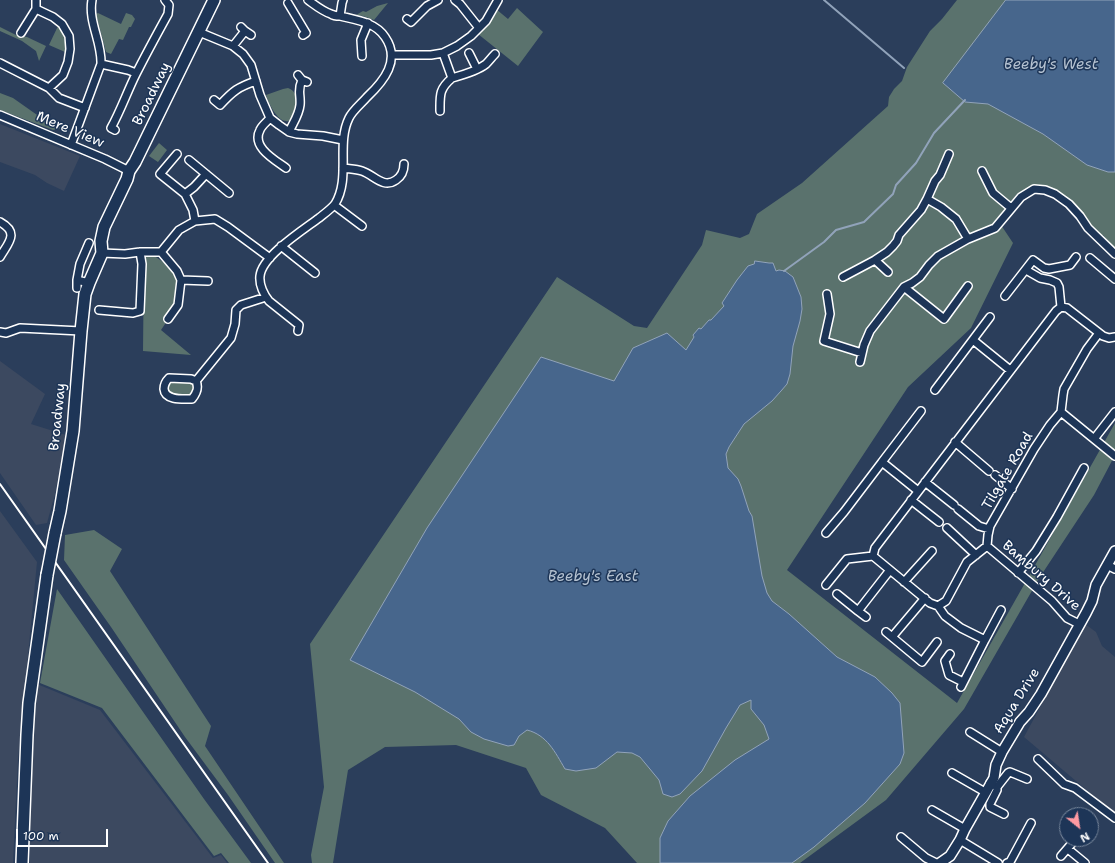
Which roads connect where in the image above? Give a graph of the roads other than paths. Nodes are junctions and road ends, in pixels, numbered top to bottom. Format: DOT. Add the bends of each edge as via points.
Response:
graph roads {
  1 [pos="36,0"];
  2 [pos="92,0"];
  3 [pos="165,0"];
  4 [pos="214,0"];
  5 [pos="308,0"];
  6 [pos="343,0"];
  7 [pos="438,0"];
  8 [pos="455,0"];
  9 [pos="498,0"];
  10 [pos="288,3"];
  11 [pos="36,9"];
  12 [pos="340,16"];
  13 [pos="411,22"];
  14 [pos="368,23"];
  15 [pos="479,28"];
  16 [pos="245,31"];
  17 [pos="199,32"];
  18 [pos="21,33"];
  19 [pos="303,35"];
  20 [pos="233,46"];
  21 [pos="361,53"];
  22 [pos="443,53"];
  23 [pos="469,53"];
  24 [pos="495,54"];
  25 [pos="392,55"];
  26 [pos="0,63"];
  27 [pos="101,64"];
  28 [pos="477,69"];
  29 [pos="136,73"];
  30 [pos="452,78"];
  31 [pos="302,79"];
  32 [pos="256,81"];
  33 [pos="49,88"];
  34 [pos="214,100"];
  35 [pos="85,108"];
  36 [pos="440,111"];
  37 [pos="0,115"];
  38 [pos="270,118"];
  39 [pos="111,128"];
  40 [pos="289,132"];
  41 [pos="343,140"];
  42 [pos="71,145"];
  43 [pos="177,154"];
  44 [pos="949,154"];
  45 [pos="188,160"];
  46 [pos="404,164"];
  47 [pos="343,168"];
  48 [pos="287,169"];
  49 [pos="129,171"];
  50 [pos="982,171"];
  51 [pos="206,174"];
  52 [pos="229,193"];
  53 [pos="185,194"];
  54 [pos="927,199"];
  55 [pos="334,205"];
  56 [pos="1012,208"];
  57 [pos="195,221"];
  58 [pos="0,222"];
  59 [pos="362,226"];
  60 [pos="968,239"];
  61 [pos="89,243"];
  62 [pos="281,246"];
  63 [pos="140,252"];
  64 [pos="161,252"];
  65 [pos="102,253"];
  66 [pos="1115,254"];
  67 [pos="0,257"];
  68 [pos="1076,257"];
  69 [pos="270,258"];
  70 [pos="1090,258"];
  71 [pos="875,260"];
  72 [pos="1026,270"];
  73 [pos="888,272"];
  74 [pos="315,273"];
  75 [pos="844,277"];
  76 [pos="1115,279"];
  77 [pos="181,280"];
  78 [pos="208,281"];
  79 [pos="89,283"];
  80 [pos="968,286"];
  81 [pos="904,287"];
  82 [pos="827,294"];
  83 [pos="1005,296"];
  84 [pos="266,297"];
  85 [pos="1062,306"];
  86 [pos="99,310"];
  87 [pos="990,317"];
  88 [pos="168,319"];
  89 [pos="81,331"];
  90 [pos="298,331"];
  91 [pos="0,332"];
  92 [pos="1099,333"];
  93 [pos="1115,337"];
  94 [pos="973,340"];
  95 [pos="862,353"];
  96 [pos="860,362"];
  97 [pos="1010,370"];
  98 [pos="196,381"];
  99 [pos="935,390"];
  100 [pos="921,411"];
  101 [pos="1061,412"];
  102 [pos="1115,412"];
  103 [pos="1094,439"];
  104 [pos="955,442"];
  105 [pos="1115,456"];
  106 [pos="882,462"];
  107 [pos="1084,468"];
  108 [pos="925,482"];
  109 [pos="1012,489"];
  110 [pos="918,491"];
  111 [pos="911,500"];
  112 [pos="939,522"];
  113 [pos="947,528"];
  114 [pos="989,529"];
  115 [pos="826,533"];
  116 [pos="987,546"];
  117 [pos="932,551"];
  118 [pos="1115,551"];
  119 [pos="976,555"];
  120 [pos="873,556"];
  121 [pos="1111,567"];
  122 [pos="890,570"];
  123 [pos="1018,573"];
  124 [pos="904,582"];
  125 [pos="826,585"];
  126 [pos="837,594"];
  127 [pos="925,598"];
  128 [pos="938,606"];
  129 [pos="858,610"];
  130 [pos="1001,610"];
  131 [pos="866,617"];
  132 [pos="1079,624"];
  133 [pos="886,632"];
  134 [pos="892,637"];
  135 [pos="985,640"];
  136 [pos="937,642"];
  137 [pos="950,654"];
  138 [pos="970,732"];
  139 [pos="1002,752"];
  140 [pos="1038,759"];
  141 [pos="952,773"];
  142 [pos="1027,779"];
  143 [pos="994,785"];
  144 [pos="985,792"];
  145 [pos="932,810"];
  146 [pos="1004,814"];
  147 [pos="1115,818"];
  148 [pos="1031,823"];
  149 [pos="965,829"];
  150 [pos="902,837"];
  151 [pos="960,840"];
  152 [pos="1068,849"];
  153 [pos="1061,856"];
  154 [pos="22,863"];
  155 [pos="936,863"];
  156 [pos="940,863"];
  157 [pos="998,863"];
  158 [pos="1007,863"];
  159 [pos="1085,863"];
  1 -- 11 [label="street"];
  2 -- 27 [label="street" via="90,11 101,52"];
  3 -- 29 [label="street" via="169,5 168,14"];
  4 -- 17 [label="main road, Broadway"];
  5 -- 12 [label="street" via="325,12"];
  6 -- 12 [label="street"];
  7 -- 13 [label="street" via="427,6"];
  8 -- 15 [label="street"];
  9 -- 15 [label="street"];
  10 -- 19 [label="street" via="306,33"];
  11 -- 18 [label="street"];
  11 -- 33 [label="street" via="53,16 62,24 69,36 68,62 63,75"];
  12 -- 14 [label="street"];
  14 -- 21 [label="street" via="361,40"];
  14 -- 25 [label="street" via="385,36"];
  15 -- 22 [label="street" via="457,46"];
  16 -- 20 [label="street"];
  17 -- 20 [label="street"];
  17 -- 49 [label="main road, Broadway" via="136,162"];
  20 -- 32 [label="street" via="251,65"];
  22 -- 25 [label="street"];
  22 -- 30 [label="street"];
  23 -- 28 [label="street"];
  24 -- 28 [label="street"];
  25 -- 41 [label="street" via="385,77 350,116"];
  26 -- 33 [label="street"];
  27 -- 29 [label="street"];
  27 -- 35 [label="street"];
  28 -- 30 [label="street"];
  29 -- 39 [label="street"];
  30 -- 36 [label="street" via="442,90"];
  31 -- 40 [label="street" via="298,88 298,116"];
  32 -- 34 [label="street" via="234,90 220,105"];
  32 -- 38 [label="street"];
  33 -- 35 [label="street" via="59,98"];
  35 -- 42 [label="street"];
  37 -- 42 [label="street, Mere View"];
  38 -- 40 [label="street"];
  38 -- 48 [label="street" via="258,134 260,146"];
  40 -- 41 [label="street"];
  41 -- 47 [label="street"];
  42 -- 49 [label="street, Mere View"];
  43 -- 53 [label="street" via="160,174"];
  44 -- 54 [label="street"];
  45 -- 51 [label="street"];
  46 -- 47 [label="street" via="403,174 394,182 388,183 364,171"];
  47 -- 55 [label="street" via="342,182"];
  49 -- 65 [label="main road, Broadway" via="104,227"];
  50 -- 56 [label="street" via="993,193"];
  51 -- 52 [label="street"];
  51 -- 53 [label="street"];
  53 -- 57 [label="street"];
  54 -- 60 [label="street" via="956,219"];
  54 -- 71 [label="street" via="893,246"];
  55 -- 59 [label="street"];
  55 -- 62 [label="street"];
  56 -- 60 [label="street" via="996,228"];
  56 -- 66 [label="street" via="1021,197 1034,189 1055,194 1069,204 1088,228"];
  57 -- 64 [label="street" via="178,230"];
  57 -- 69 [label="street" via="215,219"];
  58 -- 67 [label="street" via="10,230 11,239"];
  60 -- 81 [label="street" via="938,256 920,277"];
  61 -- 79 [label="street" via="80,264 77,284"];
  62 -- 69 [label="street"];
  62 -- 74 [label="street"];
  63 -- 64 [label="street"];
  63 -- 65 [label="street"];
  63 -- 86 [label="street" via="140,311 133,313"];
  64 -- 77 [label="street"];
  65 -- 79 [label="main road, Broadway"];
  68 -- 72 [label="street" via="1070,265 1049,269 1033,260"];
  69 -- 84 [label="street" via="260,277 260,284"];
  70 -- 76 [label="street"];
  71 -- 73 [label="street"];
  71 -- 75 [label="street"];
  72 -- 83 [label="street"];
  72 -- 85 [label="street" via="1057,283"];
  77 -- 78 [label="street"];
  77 -- 88 [label="street" via="178,305"];
  79 -- 89 [label="main road, Broadway" via="84,300"];
  80 -- 81 [label="street" via="944,319"];
  81 -- 95 [label="street" via="870,331"];
  82 -- 95 [label="street" via="830,314 824,341"];
  84 -- 90 [label="street" via="299,325"];
  84 -- 98 [label="street" via="241,305 236,310 230,338"];
  85 -- 92 [label="street"];
  85 -- 97 [label="street"];
  87 -- 94 [label="street"];
  89 -- 91 [label="street" via="20,328 6,333"];
  89 -- 154 [label="main road, Broadway, bridge" via="73,431 47,575 30,703"];
  92 -- 93 [label="street" via="1106,338"];
  92 -- 101 [label="street" via="1064,389"];
  94 -- 97 [label="street"];
  94 -- 99 [label="street"];
  95 -- 96 [label="street"];
  97 -- 104 [label="street"];
  98 -- 98 [label="street" via="197,393 192,399 174,398 165,393 164,387 170,378"];
  100 -- 106 [label="street"];
  101 -- 103 [label="street"];
  101 -- 109 [label="street, Tilgate Road" via="1041,438"];
  102 -- 103 [label="street"];
  103 -- 105 [label="street"];
  104 -- 108 [label="street"];
  104 -- 109 [label="street"];
  106 -- 110 [label="street"];
  106 -- 115 [label="street"];
  107 -- 123 [label="street" via="1036,551"];
  108 -- 110 [label="street"];
  108 -- 114 [label="street" via="979,526"];
  109 -- 114 [label="street, Tilgate Road"];
  110 -- 111 [label="street"];
  111 -- 112 [label="street"];
  111 -- 120 [label="street" via="875,548"];
  113 -- 119 [label="street"];
  114 -- 116 [label="street, Tilgate Road"];
  116 -- 119 [label="street"];
  116 -- 123 [label="street, Bambury Drive"];
  117 -- 124 [label="street"];
  118 -- 121 [label="street, Aqua Drive"];
  119 -- 128 [label="street" via="967,562 946,601"];
  120 -- 122 [label="street"];
  120 -- 125 [label="street" via="847,559"];
  121 -- 132 [label="street, Aqua Drive" via="1096,585 1089,609"];
  122 -- 124 [label="street"];
  122 -- 129 [label="street"];
  123 -- 132 [label="street, Bambury Drive" via="1052,601 1067,618"];
  124 -- 127 [label="street"];
  126 -- 129 [label="street"];
  127 -- 128 [label="street"];
  127 -- 134 [label="street"];
  128 -- 135 [label="street" via="945,616 961,628"];
  129 -- 131 [label="street"];
  130 -- 135 [label="street"];
  132 -- 139 [label="street, Aqua Drive" via="1040,694"];
  133 -- 134 [label="street"];
  134 -- 136 [label="street" via="922,662"];
  135 -- 137 [label="street" via="962,685 949,675 945,661"];
  138 -- 139 [label="street"];
  139 -- 143 [label="street, Aqua Drive" via="996,765"];
  140 -- 147 [label="street" via="1064,784 1075,788"];
  141 -- 144 [label="street"];
  142 -- 143 [label="street" via="1010,772"];
  143 -- 144 [label="street, Aqua Drive"];
  143 -- 146 [label="street" via="997,790 990,807"];
  144 -- 149 [label="street, Aqua Drive"];
  145 -- 149 [label="street"];
  148 -- 158 [label="street" via="1010,862"];
  149 -- 151 [label="street, Aqua Drive"];
  150 -- 155 [label="street" via="926,858"];
  151 -- 156 [label="street, Aqua Drive" via="950,856"];
  151 -- 157 [label="street"];
  152 -- 153 [label="street"];
  152 -- 159 [label="street"];
}
